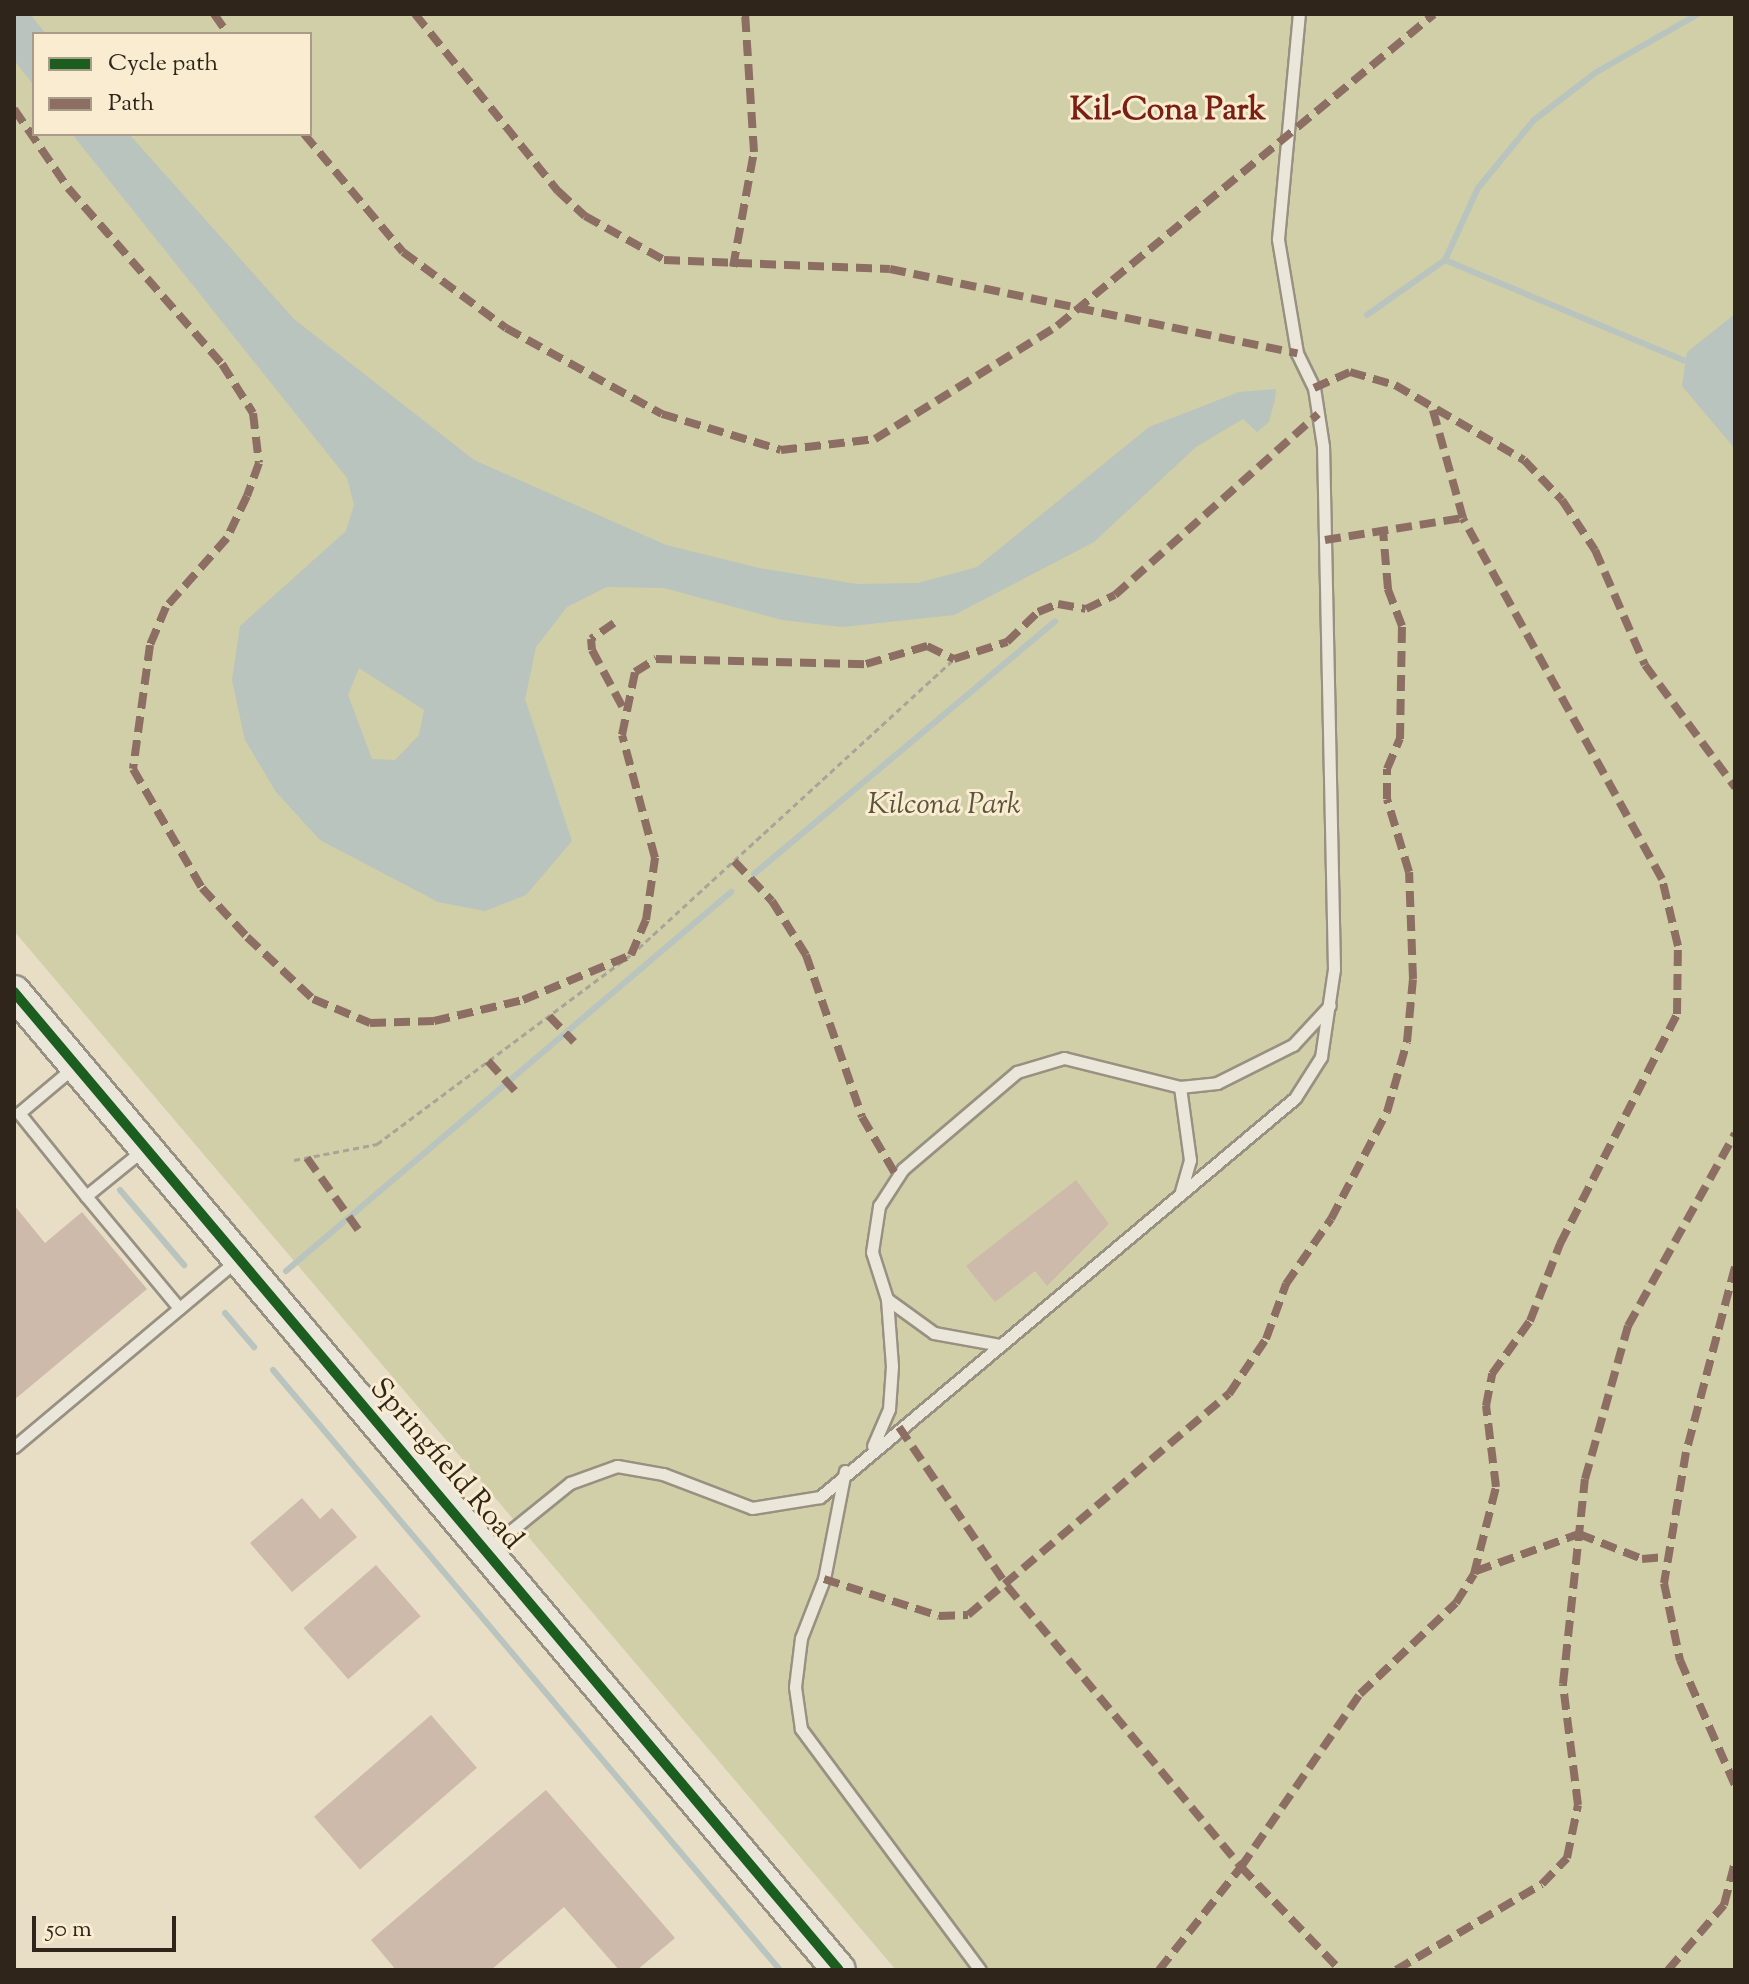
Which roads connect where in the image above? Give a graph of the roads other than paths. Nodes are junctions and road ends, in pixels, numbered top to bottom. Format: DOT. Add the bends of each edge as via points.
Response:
graph roads {
  1 [pos="1299,14"];
  2 [pos="14,992"];
  3 [pos="1330,1005"];
  4 [pos="75,1065"];
  5 [pos="1180,1087"];
  6 [pos="145,1148"];
  7 [pos="1181,1192"];
  8 [pos="86,1196"];
  9 [pos="238,1259"];
  10 [pos="887,1299"];
  11 [pos="179,1308"];
  12 [pos="1001,1345"];
  13 [pos="14,1447"];
  14 [pos="871,1450"];
  15 [pos="845,1471"];
  16 [pos="487,1550"];
  17 [pos="839,1970"];
  18 [pos="980,1970"];
  1 -- 3 [label="lane" via="1278,239 1297,353 1314,388 1323,446"];
  2 -- 4 [label="street, Springfield Road"];
  3 -- 5 [label="lane" via="1293,1045 1253,1069"];
  3 -- 7 [label="lane" via="1321,1057 1295,1098"];
  4 -- 6 [label="street, Springfield Road"];
  4 -- 8 [label="lane" via="19,1113"];
  5 -- 7 [label="lane" via="1190,1160"];
  5 -- 10 [label="lane" via="1064,1058 1017,1072 903,1169 879,1206 872,1252"];
  6 -- 8 [label="lane"];
  6 -- 9 [label="street, Springfield Road"];
  7 -- 12 [label="lane"];
  8 -- 11 [label="lane"];
  9 -- 11 [label="lane"];
  9 -- 16 [label="street, Springfield Road"];
  10 -- 12 [label="lane" via="934,1333"];
  10 -- 14 [label="lane" via="889,1409"];
  11 -- 13 [label="lane"];
  12 -- 14 [label="lane"];
  14 -- 15 [label="lane"];
  15 -- 16 [label="lane" via="820,1497 752,1508 663,1474 617,1466 570,1483"];
  15 -- 18 [label="lane" via="824,1579 801,1638 795,1687 801,1729"];
  16 -- 17 [label="street, Springfield Road"];
}
